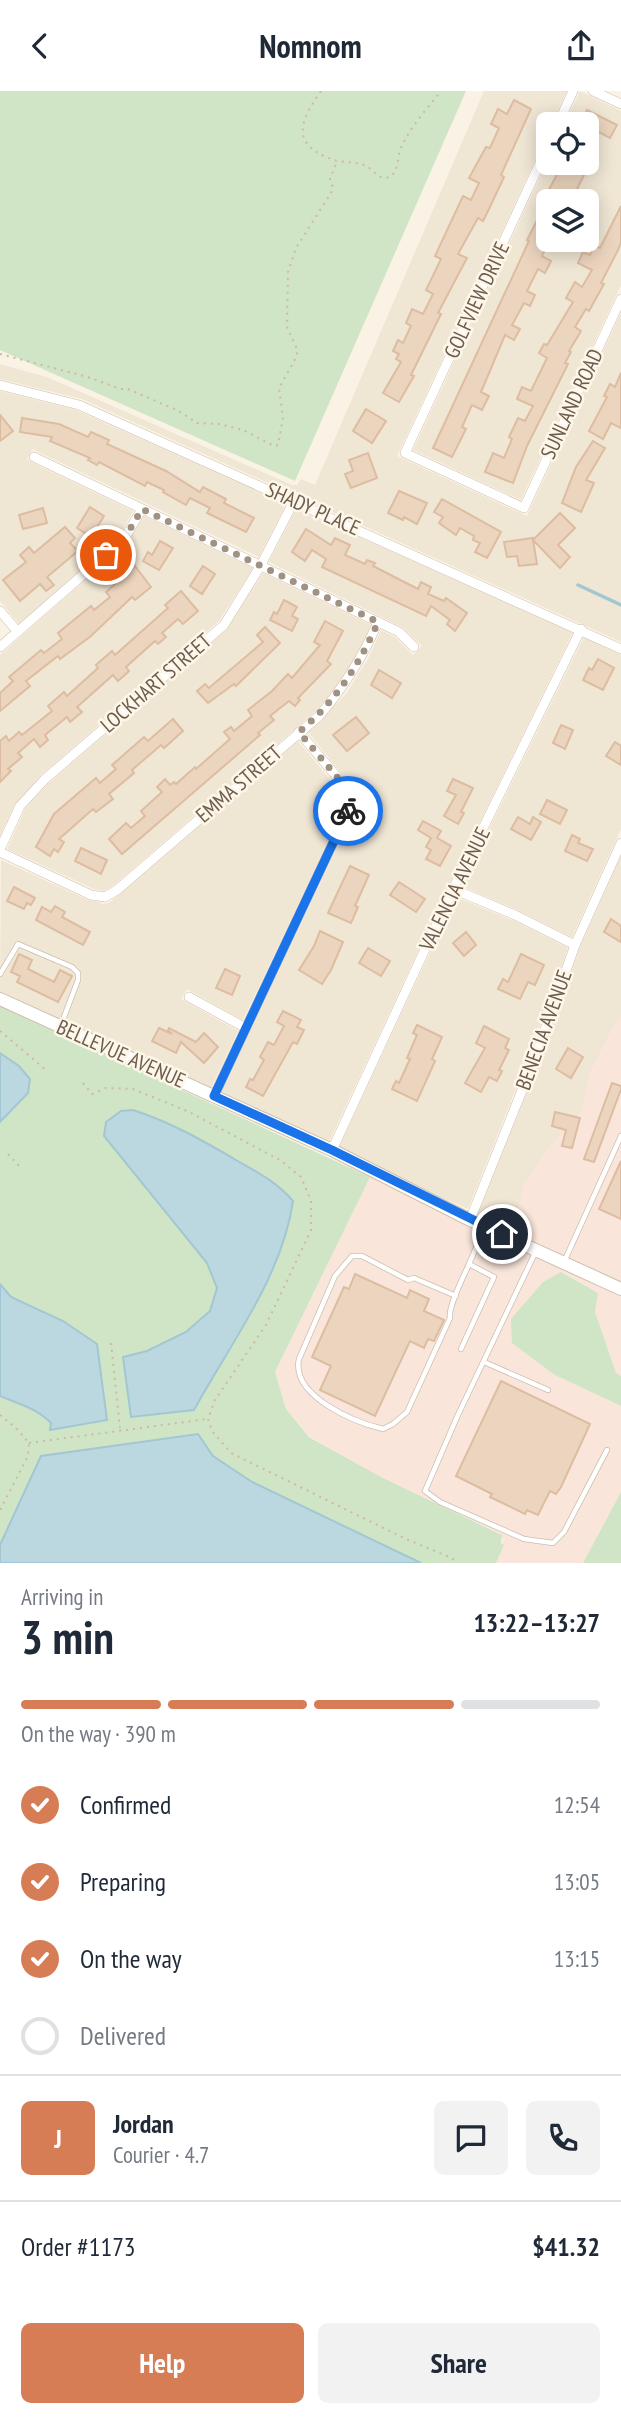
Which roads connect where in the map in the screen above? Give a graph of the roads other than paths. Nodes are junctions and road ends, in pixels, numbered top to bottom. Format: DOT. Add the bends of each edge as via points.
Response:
graph roads {
  1 [pos="573,91"];
  2 [pos="593,91"];
  3 [pos="621,104"];
  4 [pos="563,112"];
  5 [pos="536,172"];
  6 [pos="621,299"];
  7 [pos="0,385"];
  8 [pos="34,457"];
  9 [pos="294,501"];
  10 [pos="524,508"];
  11 [pos="142,509"];
  12 [pos="261,565"];
  13 [pos="0,611"];
  14 [pos="378,622"];
  15 [pos="581,629"];
  16 [pos="18,632"];
  17 [pos="0,647"];
  18 [pos="414,647"];
  19 [pos="621,649"];
  20 [pos="299,732"];
  21 [pos="621,843"];
  22 [pos="0,851"];
  23 [pos="453,889"];
  24 [pos="575,945"];
  25 [pos="0,974"];
  26 [pos="189,997"];
  27 [pos="0,999"];
  28 [pos="60,1026"];
  29 [pos="246,1028"];
  30 [pos="214,1096"];
  31 [pos="621,1138"];
  32 [pos="332,1150"];
  33 [pos="470,1220"];
  34 [pos="485,1227"];
  35 [pos="537,1250"];
  36 [pos="564,1263"];
  37 [pos="469,1264"];
  38 [pos="621,1289"];
  39 [pos="456,1296"];
  40 [pos="461,1349"];
  41 [pos="484,1362"];
  42 [pos="548,1389"];
  43 [pos="607,1450"];
  1 -- 4 [label="street"];
  2 -- 3 [label="street"];
  5 -- 10 [label="street, GOLFVIEW DRIVE" via="405,453"];
  6 -- 10 [label="street, SUNLAND ROAD"];
  7 -- 9 [label="street, SHADY PLACE" via="79,405"];
  8 -- 11 [label="street"];
  9 -- 12 [label="street, LOCKHART STREET"];
  9 -- 15 [label="street, SHADY PLACE"];
  11 -- 12 [label="street"];
  11 -- 16 [label="street" via="124,539"];
  12 -- 14 [label="street"];
  12 -- 22 [label="street, LOCKHART STREET" via="224,625 45,779 20,806"];
  13 -- 16 [label="street"];
  14 -- 18 [label="street" via="399,632"];
  14 -- 20 [label="street, EMMA STREET" via="341,691"];
  15 -- 19 [label="street, SHADY PLACE"];
  15 -- 23 [label="street, VALENCIA AVENUE"];
  16 -- 17 [label="street"];
  20 -- 22 [label="street, EMMA STREET" via="105,897 91,895"];
  20 -- 29 [label="street" via="348,790 350,804"];
  21 -- 24 [label="street, BENECIA AVENUE"];
  23 -- 24 [label="street"];
  23 -- 32 [label="street, VALENCIA AVENUE"];
  24 -- 33 [label="street, BENECIA AVENUE"];
  25 -- 28 [label="lane" via="18,944 72,967 78,980"];
  26 -- 29 [label="street"];
  27 -- 28 [label="street, BELLEVUE AVENUE"];
  28 -- 30 [label="street, BELLEVUE AVENUE"];
  29 -- 30 [label="street"];
  30 -- 32 [label="street, BELLEVUE AVENUE"];
  31 -- 36 [label="lane"];
  32 -- 33 [label="street, BELLEVUE AVENUE"];
  33 -- 34 [label="street, BELLEVUE AVENUE"];
  34 -- 35 [label="street, BELLEVUE AVENUE"];
  34 -- 37 [label="lane"];
  35 -- 36 [label="street, BELLEVUE AVENUE"];
  35 -- 41 [label="lane"];
  36 -- 38 [label="street, BELLEVUE AVENUE"];
  37 -- 39 [label="lane"];
  37 -- 40 [label="lane" via="494,1277"];
  39 -- 39 [label="lane" via="414,1278 408,1280 362,1256 352,1256 335,1276 299,1359 299,1376 313,1397 372,1426 383,1429 393,1424 407,1412"];
  41 -- 42 [label="lane"];
  41 -- 43 [label="lane" via="425,1491 440,1502 524,1539 553,1543 564,1532"];
}
